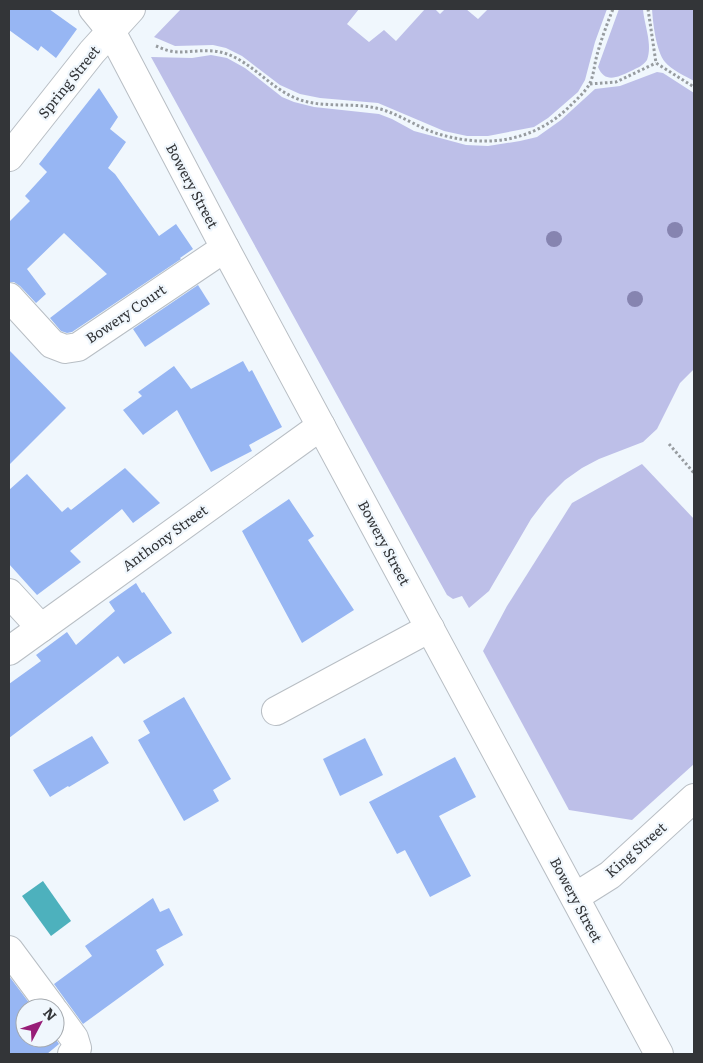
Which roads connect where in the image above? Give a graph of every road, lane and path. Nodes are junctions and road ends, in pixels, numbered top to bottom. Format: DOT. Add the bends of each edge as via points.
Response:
graph roads {
  1 [pos="93,9"];
  2 [pos="131,9"];
  3 [pos="613,9"];
  4 [pos="648,9"];
  5 [pos="111,31"];
  6 [pos="154,46"];
  7 [pos="656,63"];
  8 [pos="590,84"];
  9 [pos="694,87"];
  10 [pos="9,157"];
  11 [pos="225,248"];
  12 [pos="9,297"];
  13 [pos="321,426"];
  14 [pos="669,444"];
  15 [pos="694,473"];
  16 [pos="9,593"];
  17 [pos="41,628"];
  18 [pos="430,628"];
  19 [pos="9,651"];
  20 [pos="276,712"];
  21 [pos="694,798"];
  22 [pos="575,898"];
  23 [pos="9,950"];
  24 [pos="44,998"];
  25 [pos="65,1026"];
  26 [pos="72,1054"];
  27 [pos="659,1054"];
  1 -- 5 [label="street, Bowery Street"];
  2 -- 5 [label="street, Spring Street"];
  3 -- 8 [label="path"];
  4 -- 7 [label="path"];
  5 -- 10 [label="street, Spring Street"];
  5 -- 11 [label="street, Bowery Street"];
  6 -- 8 [label="path" via="176,52 226,53 295,98 376,108 425,129 466,141 483,142 532,133 566,110"];
  7 -- 8 [label="path" via="616,82"];
  7 -- 9 [label="path"];
  11 -- 12 [label="street, Bowery Court" via="78,347 65,349 52,344"];
  11 -- 13 [label="street, Bowery Street"];
  13 -- 17 [label="street, Anthony Street"];
  13 -- 18 [label="street, Bowery Street"];
  14 -- 15 [label="path"];
  16 -- 17 [label="street"];
  17 -- 19 [label="street, Anthony Street"];
  18 -- 20 [label="street"];
  18 -- 22 [label="street, Bowery Street"];
  21 -- 22 [label="street, King Street" via="610,875"];
  22 -- 27 [label="street, Bowery Street"];
  23 -- 24 [label="street"];
  25 -- 26 [label="street" via="77,1048"];
}
